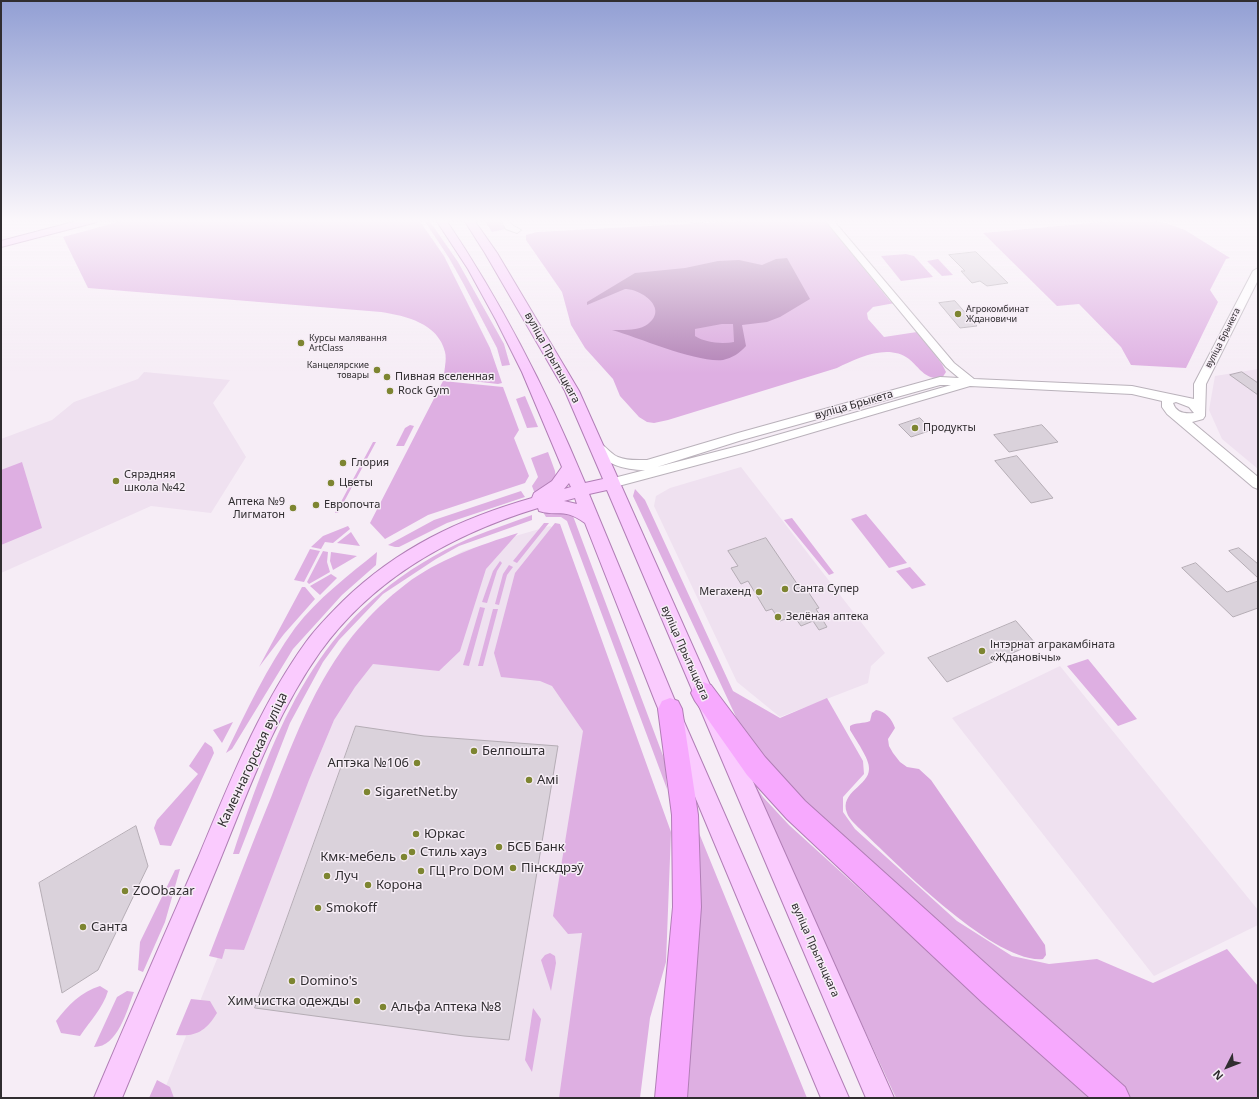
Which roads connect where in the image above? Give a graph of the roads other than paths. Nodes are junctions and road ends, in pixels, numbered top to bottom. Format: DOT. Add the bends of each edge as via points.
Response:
graph roads {
  1 [pos="473,271"];
  2 [pos="502,271"];
  3 [pos="872,271"];
  4 [pos="882,271"];
  5 [pos="1258,271"];
  6 [pos="971,382"];
  7 [pos="1200,384"];
  8 [pos="866,402"];
  9 [pos="1173,405"];
  10 [pos="874,412"];
  11 [pos="1199,413"];
  12 [pos="738,437"];
  13 [pos="595,444"];
  14 [pos="1213,445"];
  15 [pos="746,448"];
  16 [pos="570,467"];
  17 [pos="611,483"];
  18 [pos="1258,484"];
  19 [pos="580,490"];
  20 [pos="506,513"];
  21 [pos="591,519"];
  22 [pos="703,693"];
  23 [pos="670,710"];
  24 [pos="108,1098"];
  25 [pos="671,1098"];
  26 [pos="836,1098"];
  27 [pos="880,1098"];
  28 [pos="1114,1098"];
  1 -- 16 [label="main road" via="516,348"];
  2 -- 13 [label="main road, вуліца Прытыцкага" via="572,391"];
  3 -- 6 [label="street" via="950,365"];
  4 -- 6 [label="street" via="959,362"];
  5 -- 7 [label="street, вуліца Брыкета"];
  6 -- 8 [label="street, вуліца Брыкета" via="940,381"];
  6 -- 9 [label="street, вуліца Брыкета" via="1114,389"];
  6 -- 10 [label="street, вуліца Брыкета"];
  7 -- 9 [label="street"];
  7 -- 11 [label="street, вуліца Брыкета"];
  8 -- 10 [label="street"];
  8 -- 12 [label="street, вуліца Брыкета"];
  9 -- 11 [label="street" via="1192,403"];
  9 -- 11 [label="street" via="1190,418"];
  9 -- 14 [label="street, вуліца Брыкета"];
  10 -- 15 [label="street, вуліца Брыкета"];
  11 -- 14 [label="street, вуліца Брыкета"];
  12 -- 13 [label="street, вуліца Брыкета" via="638,466 613,460"];
  12 -- 15 [label="street"];
  13 -- 17 [label="main road, вуліца Прытыцкага"];
  14 -- 18 [label="street, вуліца Брыкета"];
  15 -- 17 [label="street, вуліца Брыкета"];
  16 -- 19 [label="main road"];
  16 -- 20 [label="main road" via="565,477 551,492"];
  17 -- 19 [label="main road"];
  17 -- 22 [label="main road, вуліца Прытыцкага"];
  19 -- 20 [label="main road"];
  19 -- 21 [label="main road"];
  20 -- 21 [label="main road" via="557,506 572,508"];
  20 -- 24 [label="main road, Каменнагорская вуліца" via="443,538 401,563 361,595 314,646 294,675 250,761"];
  21 -- 23 [label="main road"];
  22 -- 27 [label="main road, вуліца Прытыцкага"];
  22 -- 28 [label="highway" via="756,766 796,810"];
  23 -- 25 [label="highway" via="685,815 687,907"];
  23 -- 26 [label="main road"];
}
